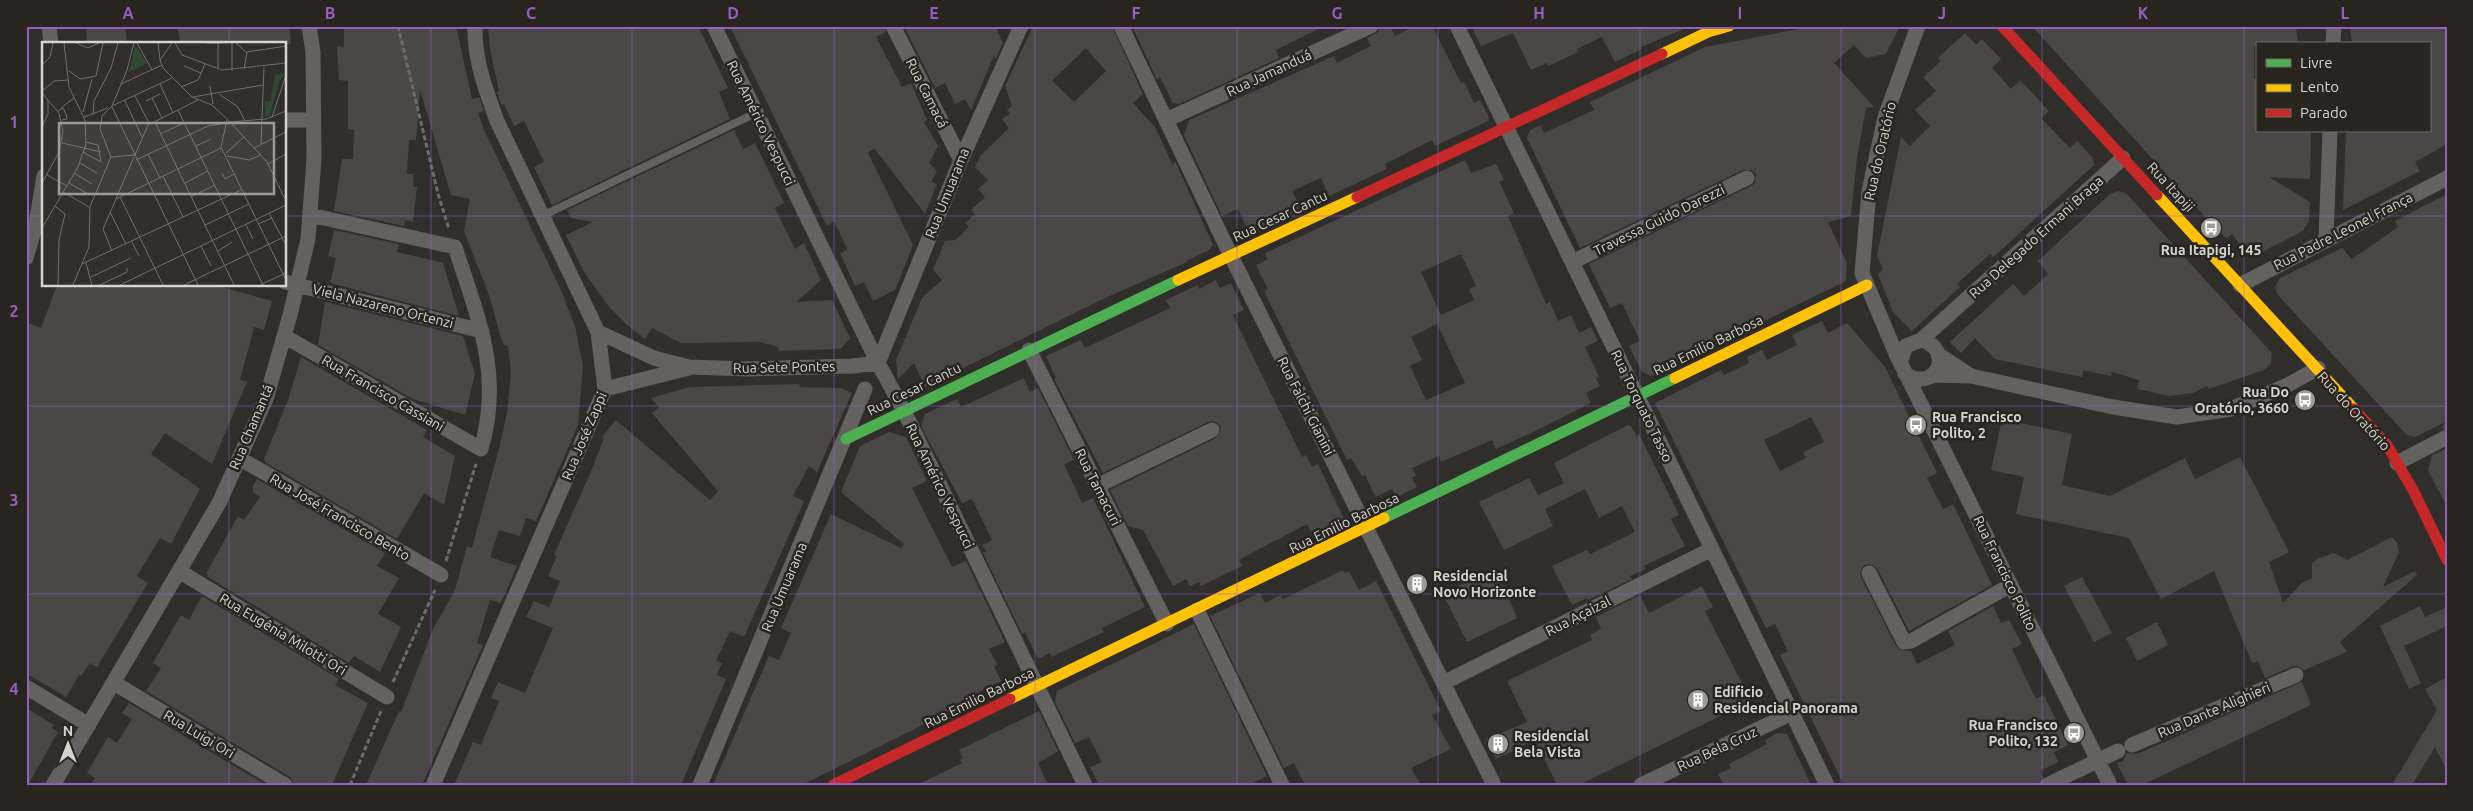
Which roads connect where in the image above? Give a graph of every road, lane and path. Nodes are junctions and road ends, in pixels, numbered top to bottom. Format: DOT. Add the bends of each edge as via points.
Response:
graph roads {
  1 [pos="49,26"];
  2 [pos="309,26"];
  3 [pos="398,26"];
  4 [pos="475,26"];
  5 [pos="714,26"];
  6 [pos="893,26"];
  7 [pos="1021,26"];
  8 [pos="1121,26"];
  9 [pos="1371,26"];
  10 [pos="1458,26"];
  11 [pos="1730,26"];
  12 [pos="1918,26"];
  13 [pos="1994,26"];
  14 [pos="2002,26"];
  15 [pos="2334,26"];
  16 [pos="51,42"];
  17 [pos="2333,42"];
  18 [pos="2028,56"];
  19 [pos="756,113"];
  20 [pos="286,120"];
  21 [pos="314,120"];
  22 [pos="1166,120"];
  23 [pos="1507,127"];
  24 [pos="2330,132"];
  25 [pos="2124,158"];
  26 [pos="960,160"];
  27 [pos="1747,178"];
  28 [pos="2447,178"];
  29 [pos="42,200"];
  30 [pos="310,215"];
  31 [pos="542,216"];
  32 [pos="40,225"];
  33 [pos="2326,239"];
  34 [pos="455,247"];
  35 [pos="1231,256"];
  36 [pos="26,258"];
  37 [pos="1572,262"];
  38 [pos="291,283"];
  39 [pos="1867,285"];
  40 [pos="2240,285"];
  41 [pos="1949,316"];
  42 [pos="482,331"];
  43 [pos="598,332"];
  44 [pos="284,336"];
  45 [pos="1921,340"];
  46 [pos="1029,350"];
  47 [pos="1938,351"];
  48 [pos="878,363"];
  49 [pos="689,368"];
  50 [pos="1903,368"];
  51 [pos="2318,368"];
  52 [pos="1934,375"];
  53 [pos="1971,376"];
  54 [pos="606,388"];
  55 [pos="866,390"];
  56 [pos="1637,396"];
  57 [pos="904,411"];
  58 [pos="1212,430"];
  59 [pos="2447,437"];
  60 [pos="846,439"];
  61 [pos="481,449"];
  62 [pos="239,458"];
  63 [pos="2397,462"];
  64 [pos="1098,486"];
  65 [pos="1367,528"];
  66 [pos="1712,549"];
  67 [pos="2447,560"];
  68 [pos="179,571"];
  69 [pos="1870,573"];
  70 [pos="441,575"];
  71 [pos="2011,586"];
  72 [pos="1197,610"];
  73 [pos="1166,624"];
  74 [pos="2296,675"];
  75 [pos="1444,682"];
  76 [pos="114,683"];
  77 [pos="26,687"];
  78 [pos="1037,687"];
  79 [pos="387,697"];
  80 [pos="26,698"];
  81 [pos="1792,713"];
  82 [pos="87,729"];
  83 [pos="2132,745"];
  84 [pos="2118,751"];
  85 [pos="2099,760"];
  86 [pos="53,785"];
  87 [pos="285,785"];
  88 [pos="350,785"];
  89 [pos="433,785"];
  90 [pos="700,785"];
  91 [pos="833,785"];
  92 [pos="1085,785"];
  93 [pos="1282,785"];
  94 [pos="1494,785"];
  95 [pos="1641,785"];
  96 [pos="1827,785"];
  97 [pos="2047,785"];
  98 [pos="2110,785"];
  1 -- 16 [label="street"];
  2 -- 21 [label="street, Rua Chamantá" via="313,52"];
  3 -- 34 [label="path" via="438,194"];
  4 -- 31 [label="street, Rua José Zappi" via="478,64 489,100"];
  5 -- 19 [label="street, Rua Américo Vespucci"];
  6 -- 26 [label="street, Rua Camacá"];
  7 -- 26 [label="street, Rua Umuarama"];
  8 -- 22 [label="street, Rua Falchi Gianini"];
  9 -- 22 [label="street, Rua Jamanduá"];
  10 -- 23 [label="street, Rua Torquato Tasso"];
  11 -- 23 [label="street, Rua Cesar Cantu" via="1708,32"];
  12 -- 39 [label="street, Rua do Oratório" via="1885,117 1869,191 1862,273"];
  13 -- 18 [label="street"];
  14 -- 18 [label="street, Rua Itapiji"];
  15 -- 17 [label="street"];
  18 -- 25 [label="street, Rua Itapiji"];
  19 -- 31 [label="lane"];
  19 -- 48 [label="street, Rua Américo Vespucci"];
  20 -- 21 [label="street"];
  21 -- 30 [label="street, Rua Chamantá"];
  22 -- 35 [label="street, Rua Falchi Gianini"];
  23 -- 35 [label="street, Rua Cesar Cantu"];
  23 -- 37 [label="street, Rua Torquato Tasso"];
  24 -- 33 [label="street"];
  25 -- 40 [label="street, Rua Itapiji"];
  25 -- 41 [label="street, Rua Delegado Ermani Braga"];
  26 -- 48 [label="street, Rua Umuarama"];
  27 -- 37 [label="street, Travessa Guido Darezzi"];
  28 -- 33 [label="street, Rua Padre Leonel França"];
  29 -- 32 [label="street"];
  30 -- 34 [label="street"];
  30 -- 38 [label="street, Rua Chamantá" via="308,239"];
  31 -- 43 [label="street, Rua José Zappi"];
  32 -- 36 [label="street"];
  33 -- 40 [label="street, Rua Padre Leonel França"];
  34 -- 42 [label="street"];
  35 -- 46 [label="street, Rua Cesar Cantu"];
  35 -- 65 [label="street, Rua Falchi Gianini"];
  37 -- 56 [label="street, Rua Torquato Tasso"];
  38 -- 42 [label="street, Viela Nazareno Ortenzi"];
  38 -- 44 [label="street, Rua Chamantá"];
  39 -- 50 [label="street, Rua do Oratório"];
  39 -- 56 [label="street, Rua Emilio Barbosa"];
  40 -- 51 [label="street, Rua Itapiji"];
  41 -- 45 [label="street, Rua Delegado Ermani Braga"];
  41 -- 47 [label="street, Rua Delegado Ermani Braga"];
  42 -- 61 [label="street" via="490,366 491,390 490,414"];
  43 -- 49 [label="street, Rua Sete Pontes" via="646,355"];
  43 -- 54 [label="street, Rua José Zappi"];
  44 -- 61 [label="street, Rua Francisco Cassiani"];
  44 -- 62 [label="street, Rua Chamantá" via="266,399"];
  45 -- 47 [label="street" via="1929,342"];
  45 -- 50 [label="street" via="1906,346"];
  46 -- 57 [label="street, Rua Cesar Cantu"];
  46 -- 64 [label="street, Rua Tamacuri"];
  47 -- 52 [label="street" via="1939,366"];
  47 -- 53 [label="street, Rua do Oratório"];
  48 -- 49 [label="street, Rua Sete Pontes" via="748,369"];
  48 -- 57 [label="street, Rua Américo Vespucci"];
  49 -- 54 [label="street, Rua Sete Pontes"];
  50 -- 52 [label="street" via="1914,379 1924,380"];
  50 -- 71 [label="street, Rua Francisco Polito"];
  51 -- 53 [label="street, Rua do Oratório" via="2286,386 2231,409 2177,417 2113,407"];
  51 -- 63 [label="street, Rua do Oratório" via="2387,445"];
  52 -- 53 [label="street, Rua do Oratório"];
  54 -- 89 [label="street, Rua José Zappi"];
  55 -- 60 [label="street, Rua Umuarama"];
  56 -- 65 [label="street, Rua Emilio Barbosa"];
  56 -- 66 [label="street, Rua Torquato Tasso"];
  57 -- 60 [label="street, Rua Cesar Cantu"];
  57 -- 78 [label="street, Rua Américo Vespucci"];
  58 -- 64 [label="street"];
  59 -- 63 [label="street"];
  60 -- 90 [label="street, Rua Umuarama"];
  61 -- 70 [label="path"];
  62 -- 68 [label="street, Rua Chamantá" via="219,503"];
  62 -- 70 [label="street, Rua José Francisco Bento"];
  63 -- 67 [label="street, Rua do Oratório"];
  64 -- 73 [label="street, Rua Tamacuri"];
  65 -- 72 [label="street, Rua Emilio Barbosa"];
  65 -- 75 [label="street, Rua Falchi Gianini"];
  66 -- 75 [label="street, Rua Açaizal"];
  66 -- 81 [label="street, Rua Torquato Tasso"];
  68 -- 76 [label="street, Rua Chamantá"];
  68 -- 79 [label="street, Rua Eugênia Milotti Ori"];
  69 -- 71 [label="street" via="1904,642"];
  70 -- 79 [label="path"];
  71 -- 85 [label="street, Rua Francisco Polito"];
  72 -- 73 [label="street, Rua Emilio Barbosa"];
  72 -- 93 [label="street"];
  73 -- 78 [label="street, Rua Emilio Barbosa"];
  74 -- 83 [label="street, Rua Dante Alighieri"];
  75 -- 94 [label="street, Rua Falchi Gianini"];
  76 -- 82 [label="street, Rua Chamantá"];
  76 -- 87 [label="street, Rua Luigi Ori"];
  77 -- 82 [label="street"];
  78 -- 91 [label="street, Rua Emilio Barbosa"];
  78 -- 92 [label="street, Rua Américo Vespucci"];
  79 -- 88 [label="path"];
  80 -- 82 [label="street"];
  81 -- 95 [label="street, Rua Bela Cruz"];
  81 -- 96 [label="street, Rua Torquato Tasso"];
  82 -- 86 [label="street, Rua Chamantá"];
  84 -- 85 [label="street"];
  85 -- 97 [label="street"];
  85 -- 98 [label="street, Rua Francisco Polito"];
}
